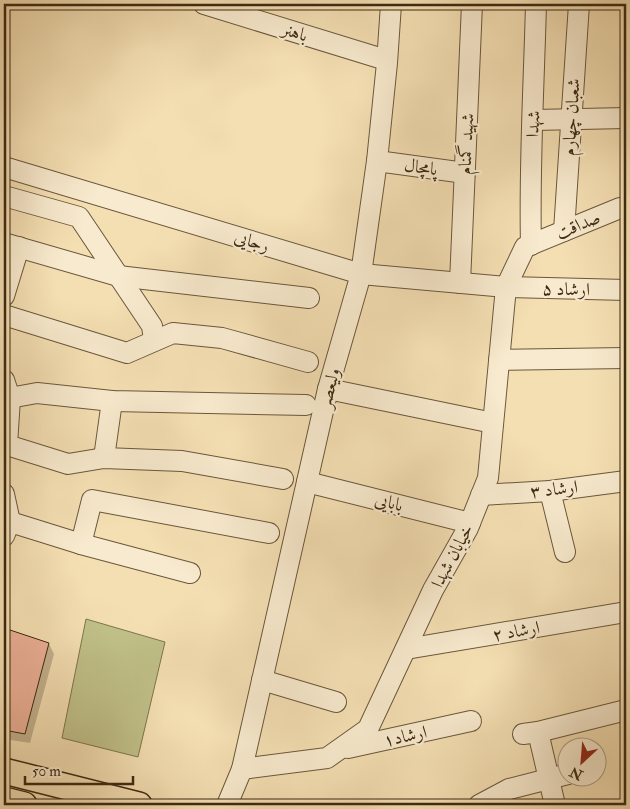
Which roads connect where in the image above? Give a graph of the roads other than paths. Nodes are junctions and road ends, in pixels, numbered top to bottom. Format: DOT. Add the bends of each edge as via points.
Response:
graph roads {
  1 [pos="204,4"];
  2 [pos="391,4"];
  3 [pos="472,4"];
  4 [pos="536,4"];
  5 [pos="579,4"];
  6 [pos="386,60"];
  7 [pos="571,118"];
  8 [pos="626,118"];
  9 [pos="534,120"];
  10 [pos="377,161"];
  11 [pos="4,167"];
  12 [pos="465,173"];
  13 [pos="4,196"];
  14 [pos="626,207"];
  15 [pos="564,231"];
  16 [pos="11,245"];
  17 [pos="531,245"];
  18 [pos="361,274"];
  19 [pos="118,276"];
  20 [pos="460,283"];
  21 [pos="506,287"];
  22 [pos="626,290"];
  23 [pos="4,296"];
  24 [pos="309,298"];
  25 [pos="4,315"];
  26 [pos="154,340"];
  27 [pos="626,358"];
  28 [pos="499,360"];
  29 [pos="308,362"];
  30 [pos="328,389"];
  31 [pos="6,392"];
  32 [pos="112,401"];
  33 [pos="306,406"];
  34 [pos="493,423"];
  35 [pos="104,458"];
  36 [pos="284,480"];
  37 [pos="626,481"];
  38 [pos="307,482"];
  39 [pos="550,491"];
  40 [pos="4,494"];
  41 [pos="481,495"];
  42 [pos="470,523"];
  43 [pos="6,526"];
  44 [pos="269,533"];
  45 [pos="81,544"];
  46 [pos="565,552"];
  47 [pos="190,573"];
  48 [pos="626,612"];
  49 [pos="406,649"];
  50 [pos="262,680"];
  51 [pos="336,702"];
  52 [pos="626,710"];
  53 [pos="471,721"];
  54 [pos="339,750"];
  55 [pos="242,770"];
  56 [pos="4,771"];
  57 [pos="558,777"];
  58 [pos="4,800"];
  59 [pos="24,805"];
  60 [pos="139,805"];
  61 [pos="227,805"];
  62 [pos="479,805"];
  63 [pos="555,805"];
  1 -- 6 [label="street, باهنر"];
  2 -- 6 [label="street, ولیعصر"];
  3 -- 12 [label="street, شهید گمنام"];
  4 -- 9 [label="street, شهدا"];
  5 -- 7 [label="street, شعبان چهارم"];
  6 -- 10 [label="street, ولیعصر"];
  7 -- 8 [label="street"];
  7 -- 9 [label="street"];
  7 -- 15 [label="street, شعبان چهارم"];
  9 -- 17 [label="street, شهدا" via="529,182"];
  10 -- 12 [label="street, پامچال"];
  10 -- 18 [label="street, ولیعصر"];
  11 -- 18 [label="street, رجایی"];
  12 -- 20 [label="street, شهید گمنام"];
  13 -- 19 [label="street" via="79,217"];
  14 -- 15 [label="street, صداقت"];
  15 -- 17 [label="street, صداقت"];
  16 -- 19 [label="street"];
  16 -- 23 [label="street"];
  17 -- 21 [label="street, خیابان شهدا" via="525,248"];
  18 -- 20 [label="street, رجایی"];
  18 -- 30 [label="street, ولیعصر"];
  19 -- 24 [label="street"];
  19 -- 26 [label="street" via="152,326"];
  20 -- 21 [label="street, رجایی"];
  21 -- 22 [label="street, ارشاد ۵"];
  21 -- 28 [label="street, خیابان شهدا"];
  25 -- 26 [label="street" via="127,353"];
  26 -- 29 [label="street" via="173,333 222,338"];
  27 -- 28 [label="street"];
  28 -- 34 [label="street, خیابان شهدا"];
  30 -- 34 [label="street"];
  30 -- 38 [label="street, ولیعصر"];
  31 -- 32 [label="street"];
  31 -- 35 [label="street" via="7,445 68,464"];
  32 -- 33 [label="street"];
  32 -- 35 [label="street"];
  34 -- 41 [label="street, خیابان شهدا" via="488,478"];
  35 -- 36 [label="street" via="182,461"];
  37 -- 39 [label="street, ارشاد ۳"];
  38 -- 42 [label="street, بابایی"];
  38 -- 50 [label="street, ولیعصر"];
  39 -- 41 [label="street, ارشاد ۳"];
  39 -- 46 [label="street"];
  40 -- 43 [label="street"];
  41 -- 42 [label="street, خیابان شهدا"];
  42 -- 49 [label="street, خیابان شهدا" via="433,590"];
  43 -- 45 [label="street"];
  44 -- 45 [label="street" via="92,500"];
  45 -- 47 [label="street"];
  48 -- 49 [label="street, ارشاد ۲"];
  49 -- 54 [label="street, خیابان شهدا" via="368,730"];
  50 -- 51 [label="street"];
  50 -- 55 [label="street, ولیعصر"];
  52 -- 57 [label="street" via="530,733"];
  53 -- 54 [label="street, ارشاد۱"];
  54 -- 55 [label="street, خیابان شهدا" via="327,758"];
  55 -- 61 [label="street, ولیعصر"];
  56 -- 60 [label="main road"];
  57 -- 62 [label="street" via="509,789"];
  57 -- 63 [label="street"];
  58 -- 59 [label="main road"];
}
